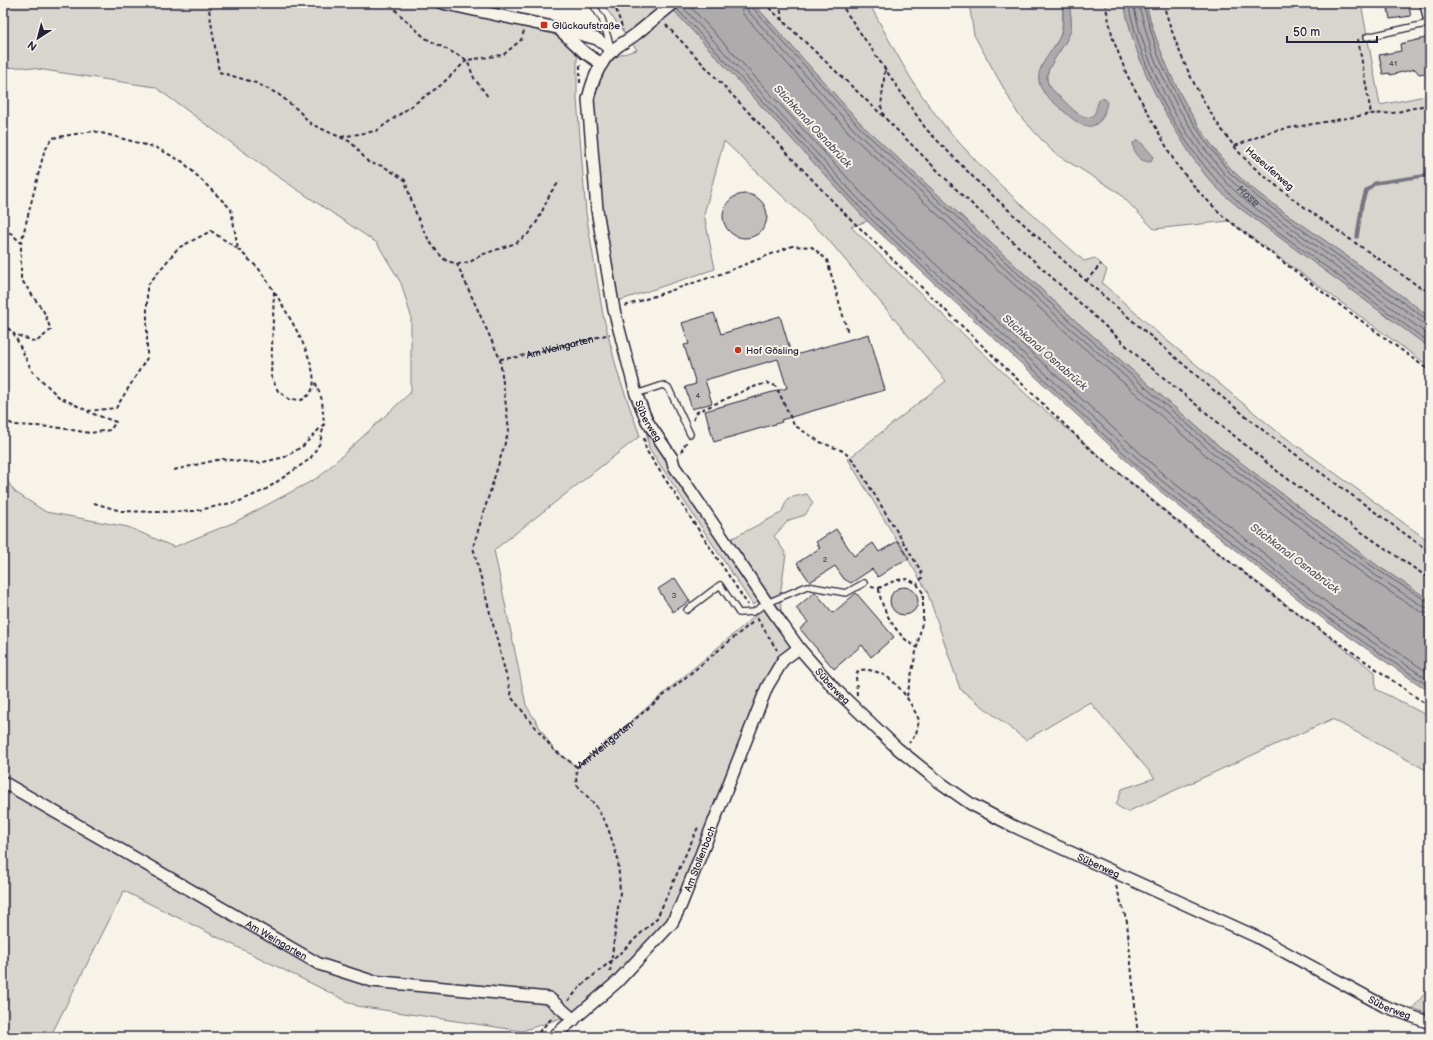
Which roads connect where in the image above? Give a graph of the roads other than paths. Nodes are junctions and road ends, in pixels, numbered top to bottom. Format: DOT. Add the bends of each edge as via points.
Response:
graph roads {
  1 [pos="442,3"];
  2 [pos="592,3"];
  3 [pos="674,3"];
  4 [pos="1426,3"];
  5 [pos="1430,23"];
  6 [pos="557,28"];
  7 [pos="1367,37"];
  8 [pos="612,51"];
  9 [pos="602,64"];
  10 [pos="636,394"];
  11 [pos="690,434"];
  12 [pos="864,583"];
  13 [pos="767,603"];
  14 [pos="687,610"];
  15 [pos="799,648"];
  16 [pos="3,782"];
  17 [pos="574,1020"];
  18 [pos="1430,1023"];
  19 [pos="553,1037"];
  1 -- 6 [label="street"];
  2 -- 8 [label="lane" via="602,20"];
  3 -- 8 [label="street, Süberweg, bridge"];
  4 -- 5 [label="street"];
  5 -- 7 [label="lane"];
  6 -- 8 [label="street" via="597,39"];
  6 -- 9 [label="street" via="585,53"];
  8 -- 9 [label="street, Süberweg"];
  9 -- 10 [label="street, Süberweg" via="591,85 588,99 597,210 618,333"];
  10 -- 11 [label="lane" via="663,385 669,389"];
  10 -- 13 [label="street, Süberweg" via="647,420 672,458 674,466"];
  12 -- 13 [label="lane" via="846,593 807,586"];
  13 -- 14 [label="lane" via="753,612 739,613 720,585"];
  13 -- 15 [label="street, Süberweg"];
  15 -- 17 [label="street, Am Stollenbach" via="783,660 767,687 681,906 672,923 609,989"];
  15 -- 18 [label="street, Süberweg" via="851,704 902,752 972,804 1013,826 1257,937 1384,1006"];
  16 -- 17 [label="street, Am Weingarten" via="319,964 372,981 549,998"];
  17 -- 19 [label="street, Am Stollenbach"];
}
